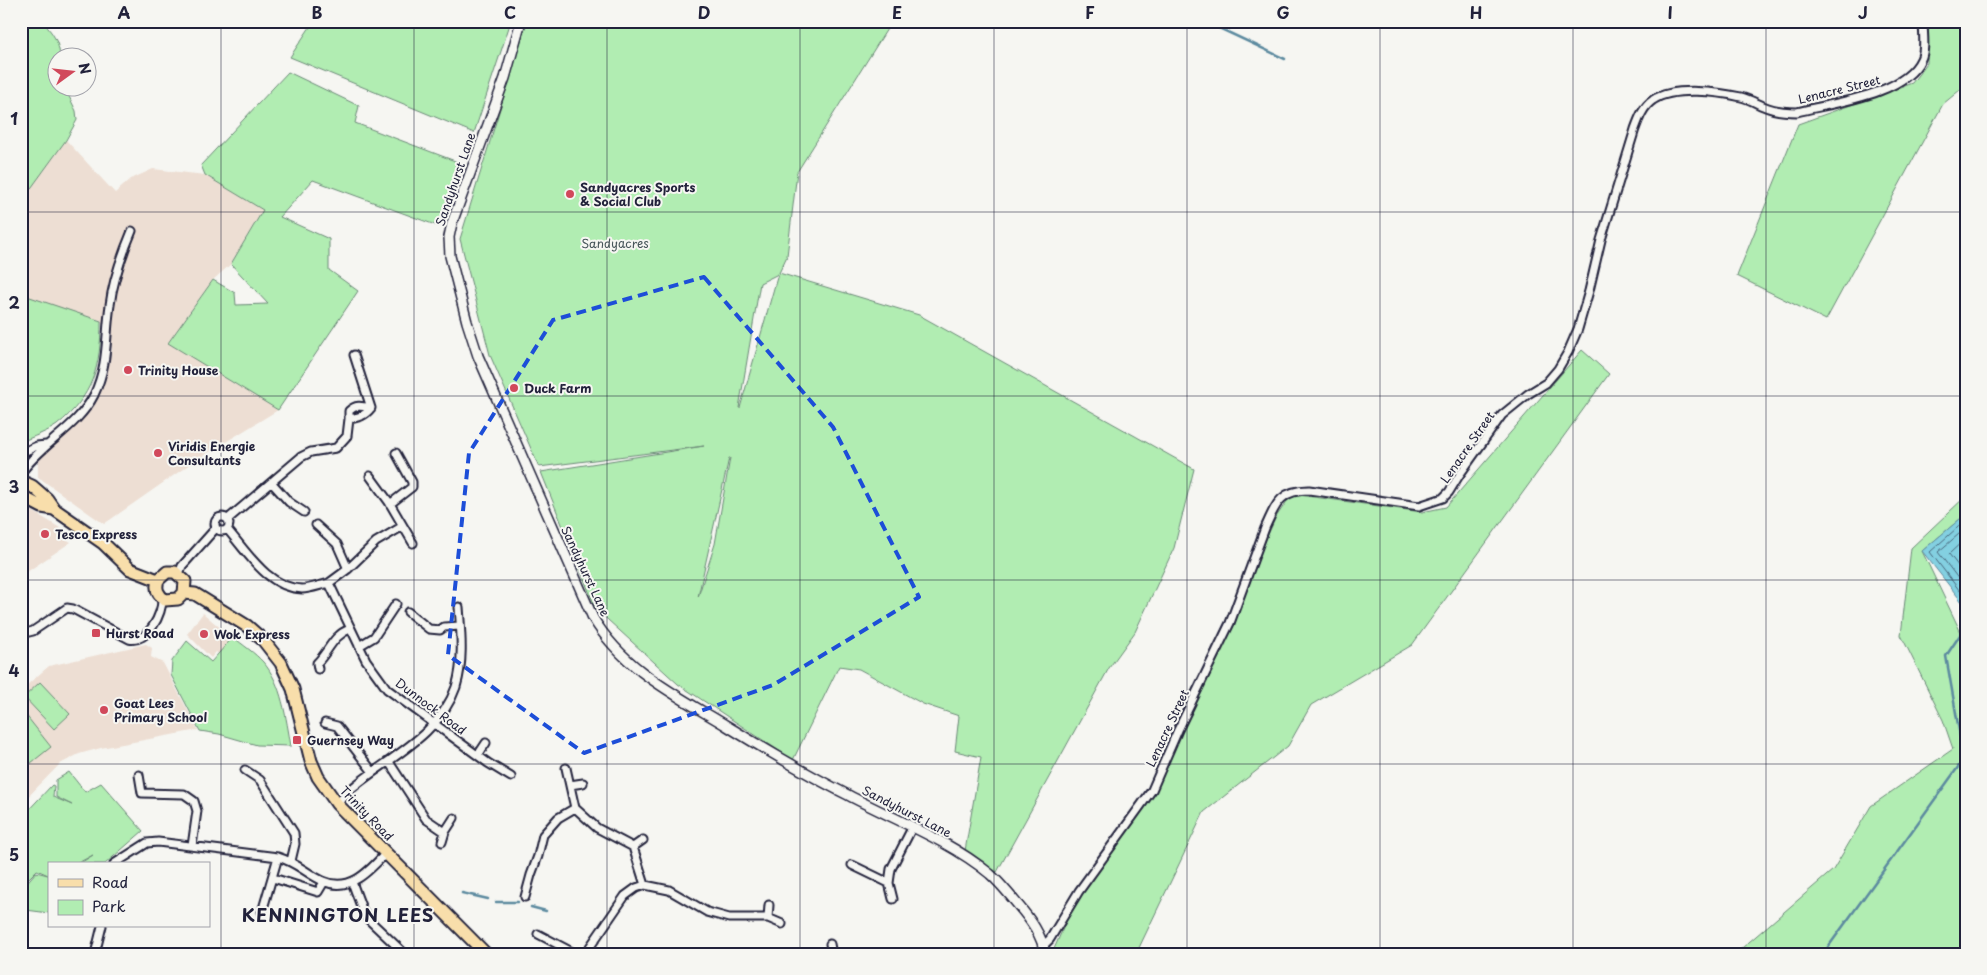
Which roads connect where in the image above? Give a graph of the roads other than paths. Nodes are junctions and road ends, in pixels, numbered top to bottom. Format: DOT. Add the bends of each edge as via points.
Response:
graph roads {
  1 [pos="521,21"];
  2 [pos="1923,21"];
  3 [pos="132,231"];
  4 [pos="354,355"];
  5 [pos="371,408"];
  6 [pos="349,419"];
  7 [pos="46,445"];
  8 [pos="21,453"];
  9 [pos="396,453"];
  10 [pos="21,473"];
  11 [pos="370,476"];
  12 [pos="21,481"];
  13 [pos="272,483"];
  14 [pos="21,496"];
  15 [pos="390,504"];
  16 [pos="54,510"];
  17 [pos="304,512"];
  18 [pos="228,519"];
  19 [pos="316,525"];
  20 [pos="403,526"];
  21 [pos="216,528"];
  22 [pos="227,530"];
  23 [pos="413,543"];
  24 [pos="348,569"];
  25 [pos="179,574"];
  26 [pos="158,580"];
  27 [pos="329,583"];
  28 [pos="184,593"];
  29 [pos="162,598"];
  30 [pos="396,604"];
  31 [pos="459,606"];
  32 [pos="408,612"];
  33 [pos="460,626"];
  34 [pos="350,628"];
  35 [pos="21,634"];
  36 [pos="359,646"];
  37 [pos="318,669"];
  38 [pos="324,723"];
  39 [pos="434,724"];
  40 [pos="486,743"];
  41 [pos="478,755"];
  42 [pos="389,762"];
  43 [pos="566,768"];
  44 [pos="245,770"];
  45 [pos="373,772"];
  46 [pos="139,775"];
  47 [pos="512,777"];
  48 [pos="583,783"];
  49 [pos="570,785"];
  50 [pos="337,804"];
  51 [pos="575,808"];
  52 [pos="454,818"];
  53 [pos="912,828"];
  54 [pos="445,832"];
  55 [pos="643,840"];
  56 [pos="442,842"];
  57 [pos="192,846"];
  58 [pos="633,847"];
  59 [pos="386,853"];
  60 [pos="278,857"];
  61 [pos="291,861"];
  62 [pos="117,862"];
  63 [pos="852,865"];
  64 [pos="273,878"];
  65 [pos="324,882"];
  66 [pos="352,882"];
  67 [pos="889,883"];
  68 [pos="645,886"];
  69 [pos="525,897"];
  70 [pos="893,899"];
  71 [pos="769,905"];
  72 [pos="262,912"];
  73 [pos="768,918"];
  74 [pos="782,924"];
  75 [pos="101,928"];
  76 [pos="538,934"];
  77 [pos="830,944"];
  78 [pos="1045,949"];
  79 [pos="94,954"];
  80 [pos="405,954"];
  81 [pos="486,954"];
  82 [pos="576,954"];
  83 [pos="584,954"];
  84 [pos="832,954"];
  1 -- 53 [label="street, Sandyhurst Lane" via="505,78 452,222 448,237 450,256 478,356 588,610 616,650 649,679 777,757"];
  2 -- 78 [label="street, Lenacre Street" via="1922,58 1909,76 1889,89 1797,112 1784,112 1743,98 1708,92 1662,96 1646,106 1639,116 1601,240 1578,329 1558,368 1546,383 1502,415 1443,498 1419,506 1296,490 1282,498 1265,528 1230,623 1152,790 1079,890"];
  3 -- 7 [label="street" via="121,257 110,302 107,350 101,378 84,410"];
  4 -- 5 [label="street"];
  5 -- 6 [label="street" via="360,417"];
  5 -- 6 [label="street" via="354,406"];
  6 -- 13 [label="street" via="347,436 336,448 300,457"];
  7 -- 8 [label="street"];
  7 -- 10 [label="street"];
  9 -- 15 [label="street" via="413,488"];
  11 -- 15 [label="street"];
  12 -- 16 [label="main road" via="47,498"];
  13 -- 17 [label="street" via="288,502"];
  13 -- 18 [label="street"];
  14 -- 16 [label="main road"];
  15 -- 20 [label="street"];
  16 -- 26 [label="main road" via="103,543 130,569"];
  18 -- 21 [label="street" via="217,519"];
  18 -- 22 [label="street"];
  19 -- 24 [label="street" via="337,544"];
  20 -- 23 [label="street"];
  20 -- 24 [label="street" via="376,542"];
  21 -- 22 [label="street"];
  21 -- 25 [label="street" via="182,566"];
  22 -- 27 [label="street" via="269,577 281,584 303,589"];
  24 -- 27 [label="street"];
  25 -- 26 [label="main road" via="167,572"];
  25 -- 28 [label="main road" via="184,581"];
  26 -- 29 [label="main road" via="157,590"];
  27 -- 34 [label="street, Dunnock Road"];
  28 -- 29 [label="main road" via="174,600"];
  28 -- 50 [label="main road, Trinity Road" via="195,594 247,626 281,663 293,689 311,761"];
  29 -- 35 [label="street" via="162,607 147,634 138,640 129,639 67,608 33,631"];
  30 -- 36 [label="street" via="374,637"];
  31 -- 33 [label="street"];
  32 -- 33 [label="street" via="429,629"];
  33 -- 39 [label="street" via="461,661 456,685"];
  34 -- 36 [label="street, Dunnock Road"];
  34 -- 37 [label="street" via="338,634 329,645 317,663"];
  36 -- 39 [label="street, Dunnock Road" via="374,674 387,689"];
  38 -- 45 [label="street" via="336,726"];
  39 -- 41 [label="street, Dunnock Road"];
  39 -- 42 [label="street"];
  40 -- 41 [label="street"];
  41 -- 47 [label="street, Dunnock Road"];
  42 -- 45 [label="street"];
  42 -- 54 [label="street" via="426,819"];
  43 -- 49 [label="street"];
  44 -- 61 [label="street" via="260,780 294,833"];
  45 -- 50 [label="street"];
  46 -- 57 [label="street" via="142,793 184,794 194,800 197,811"];
  48 -- 49 [label="street"];
  49 -- 51 [label="street"];
  50 -- 59 [label="main road, Trinity Road"];
  51 -- 58 [label="street" via="597,828"];
  51 -- 69 [label="street" via="546,829"];
  52 -- 54 [label="street"];
  53 -- 67 [label="street" via="892,868"];
  53 -- 78 [label="street, Sandyhurst Lane" via="960,853 991,876 1024,911"];
  54 -- 56 [label="street"];
  55 -- 58 [label="street"];
  57 -- 60 [label="street"];
  57 -- 62 [label="street" via="152,842"];
  58 -- 68 [label="street"];
  59 -- 66 [label="street"];
  59 -- 81 [label="main road, Trinity Road"];
  60 -- 61 [label="street"];
  60 -- 64 [label="street"];
  61 -- 65 [label="street"];
  63 -- 67 [label="street"];
  64 -- 65 [label="street" via="318,892"];
  64 -- 72 [label="street"];
  65 -- 66 [label="street"];
  66 -- 80 [label="street" via="368,919"];
  67 -- 70 [label="street"];
  68 -- 73 [label="street" via="669,890 707,912 729,918"];
  68 -- 83 [label="street" via="625,896"];
  71 -- 73 [label="street"];
  73 -- 74 [label="street"];
  75 -- 79 [label="street"];
  76 -- 82 [label="street"];
  77 -- 84 [label="street"];
}
